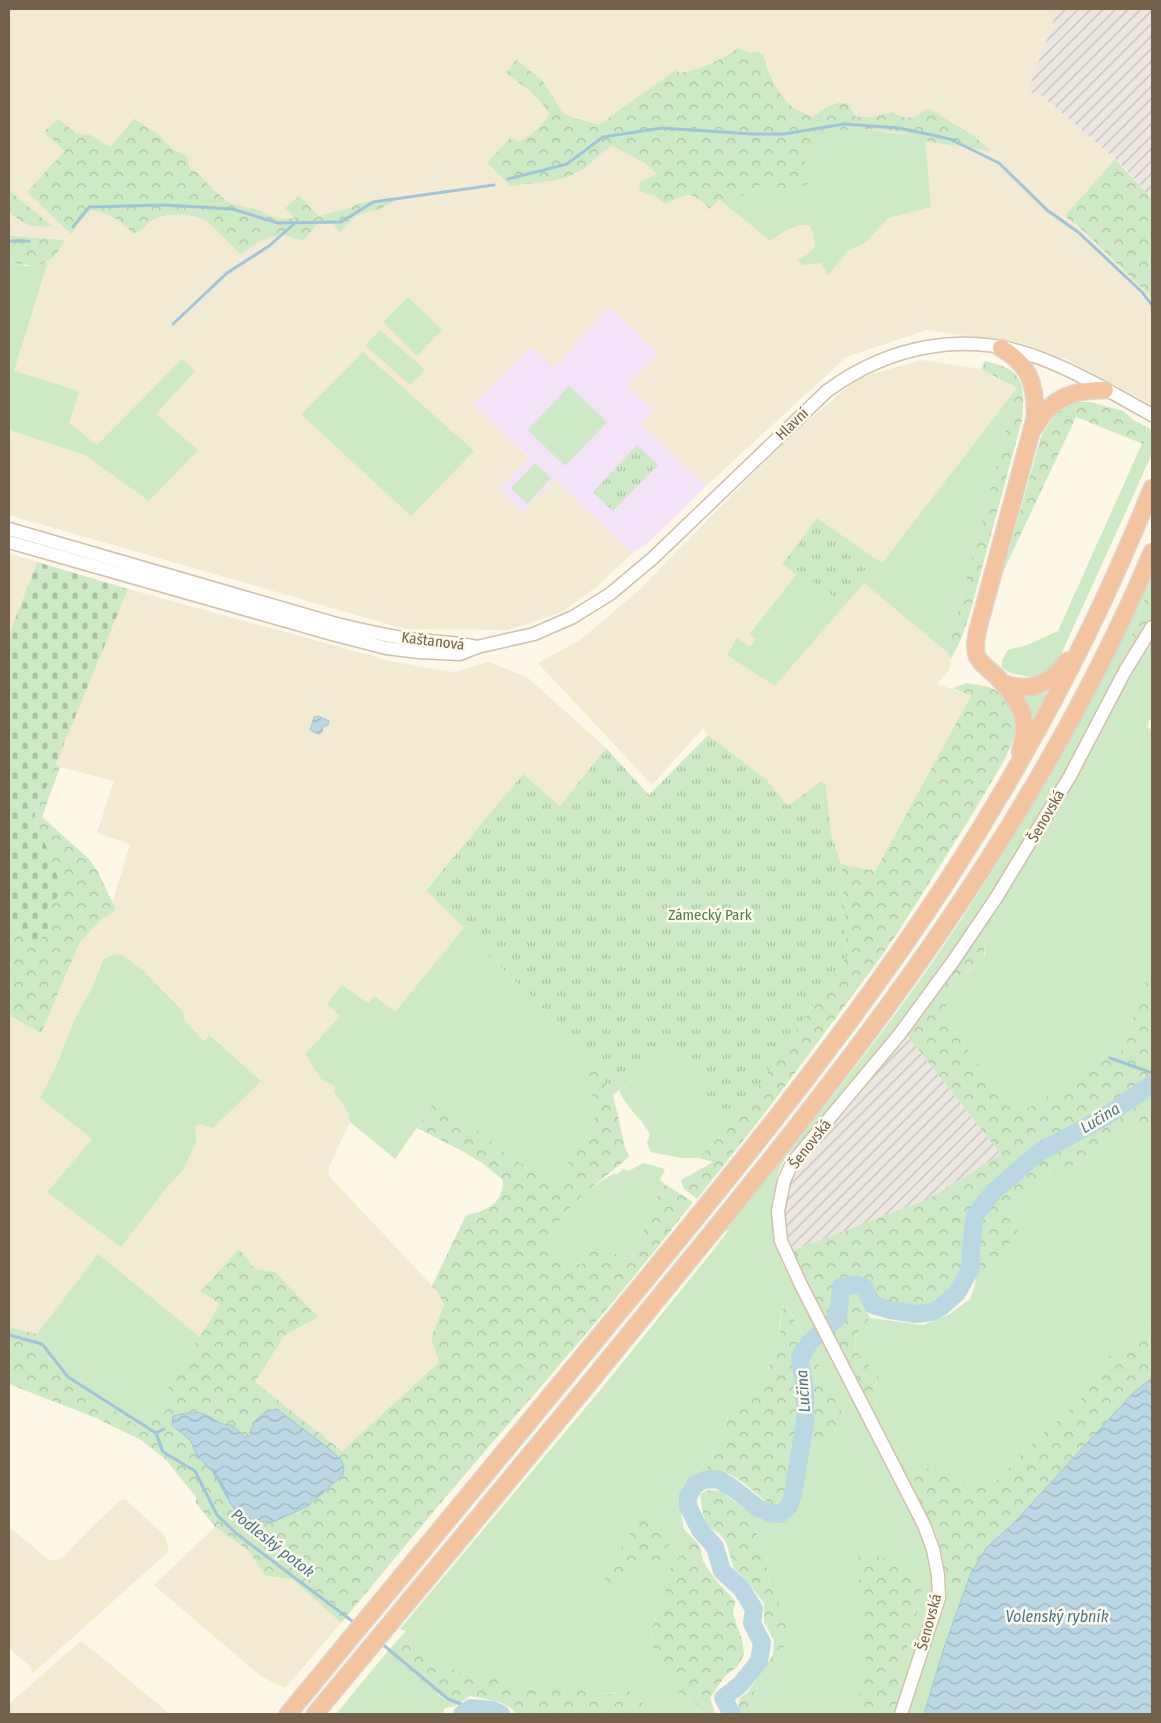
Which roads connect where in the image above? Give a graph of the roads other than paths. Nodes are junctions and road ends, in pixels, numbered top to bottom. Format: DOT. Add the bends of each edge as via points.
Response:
graph roads {
  1 [pos="1001,348"];
  2 [pos="1105,390"];
  3 [pos="1152,415"];
  4 [pos="1032,433"];
  5 [pos="1152,488"];
  6 [pos="9,530"];
  7 [pos="9,542"];
  8 [pos="1152,552"];
  9 [pos="1096,618"];
  10 [pos="1152,627"];
  11 [pos="481,645"];
  12 [pos="1004,684"];
  13 [pos="1001,794"];
  14 [pos="288,1714"];
  15 [pos="315,1714"];
  16 [pos="901,1714"];
  1 -- 2 [label="main road, Hlavní" via="1041,359"];
  1 -- 4 [label="highway" via="1022,364 1032,382 1036,418"];
  1 -- 11 [label="main road, Hlavní" via="959,344 924,346 890,356 857,371 818,399 667,546 600,601 573,618 534,634"];
  2 -- 3 [label="main road, Hlavní"];
  2 -- 4 [label="highway" via="1082,391 1061,398 1044,413"];
  4 -- 12 [label="highway" via="976,638 979,660"];
  5 -- 9 [label="highway"];
  6 -- 11 [label="main road, Kaštanová" via="333,623 387,636"];
  7 -- 11 [label="main road, Kaštanová" via="386,648 460,654"];
  8 -- 15 [label="highway" via="1115,634 1034,788 925,956 818,1101"];
  9 -- 12 [label="highway" via="1083,631 1068,661 1053,678 1031,688"];
  9 -- 13 [label="highway"];
  10 -- 16 [label="main road, Šenovská" via="1070,776 996,898 899,1035 792,1163 784,1181 778,1211 781,1241 924,1525 933,1549 939,1598"];
  12 -- 13 [label="highway" via="1020,706 1024,731 1019,754"];
  13 -- 14 [label="highway" via="906,941 791,1099 715,1196"];
}
